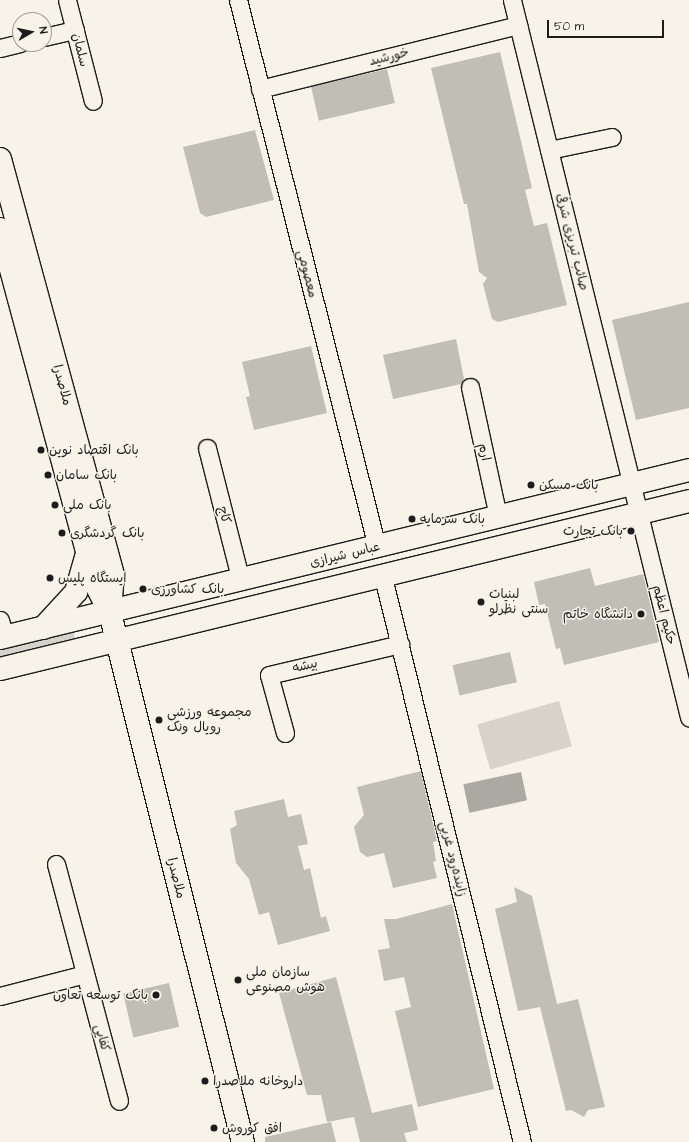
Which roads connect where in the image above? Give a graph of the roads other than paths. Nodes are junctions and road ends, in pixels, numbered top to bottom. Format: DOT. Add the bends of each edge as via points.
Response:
graph roads {
  1 [pos="67,0"];
  2 [pos="238,0"];
  3 [pos="512,0"];
  4 [pos="518,25"];
  5 [pos="75,30"];
  6 [pos="52,35"];
  7 [pos="12,45"];
  8 [pos="0,48"];
  9 [pos="260,89"];
  10 [pos="93,101"];
  11 [pos="612,137"];
  12 [pos="549,150"];
  13 [pos="0,159"];
  14 [pos="0,229"];
  15 [pos="470,387"];
  16 [pos="207,448"];
  17 [pos="689,470"];
  18 [pos="632,484"];
  19 [pos="689,501"];
  20 [pos="639,514"];
  21 [pos="498,517"];
  22 [pos="377,547"];
  23 [pos="87,552"];
  24 [pos="383,577"];
  25 [pos="240,581"];
  26 [pos="110,613"];
  27 [pos="73,621"];
  28 [pos="43,628"];
  29 [pos="2,632"];
  30 [pos="117,642"];
  31 [pos="400,644"];
  32 [pos="83,649"];
  33 [pos="0,669"];
  34 [pos="689,717"];
  35 [pos="285,733"];
  36 [pos="56,864"];
  37 [pos="85,974"];
  38 [pos="0,996"];
  39 [pos="119,1101"];
  40 [pos="244,1142"];
  41 [pos="522,1142"];
  1 -- 5 [label="street, سلمان"];
  2 -- 9 [label="street, معصومی"];
  3 -- 4 [label="street, صائب تبریزی شرقی"];
  4 -- 9 [label="street, خورشید"];
  4 -- 12 [label="street, صائب تبریزی شرقی"];
  5 -- 6 [label="street"];
  5 -- 10 [label="street, سلمان"];
  7 -- 8 [label="street"];
  9 -- 22 [label="street, معصومی"];
  11 -- 12 [label="street"];
  12 -- 18 [label="street, صائب تبریزی شرقی"];
  13 -- 26 [label="main road, ملاصدرا" via="113,575"];
  14 -- 23 [label="main road, ملاصدرا"];
  15 -- 21 [label="street, ارم"];
  16 -- 25 [label="street, کاج"];
  17 -- 18 [label="main road, عباس شیرازی"];
  18 -- 20 [label="street, صائب تبریزی شرقی"];
  18 -- 21 [label="main road, عباس شیرازی"];
  19 -- 20 [label="main road"];
  20 -- 24 [label="main road"];
  20 -- 34 [label="street, حکیم اعظم"];
  21 -- 22 [label="main road, عباس شیرازی"];
  22 -- 25 [label="main road, عباس شیرازی"];
  23 -- 26 [label="main road, ملاصدرا" via="96,585"];
  23 -- 28 [label="main road" via="76,592"];
  24 -- 30 [label="main road"];
  24 -- 31 [label="street, زاینده‌رود غربی"];
  25 -- 26 [label="main road, عباس شیرازی"];
  26 -- 27 [label="main road, عباس شیرازی"];
  26 -- 30 [label="main road, ملاصدرا"];
  27 -- 28 [label="main road, عباس شیرازی"];
  27 -- 32 [label="main road" via="86,633"];
  28 -- 29 [label="main road, عباس شیرازی"];
  30 -- 32 [label="main road"];
  30 -- 40 [label="main road, ملاصدرا"];
  31 -- 35 [label="street, بیشه" via="269,675"];
  31 -- 41 [label="street, زاینده‌رود غربی"];
  32 -- 33 [label="main road"];
  36 -- 37 [label="street, کفایی"];
  37 -- 38 [label="street"];
  37 -- 39 [label="street, کفایی"];
}
